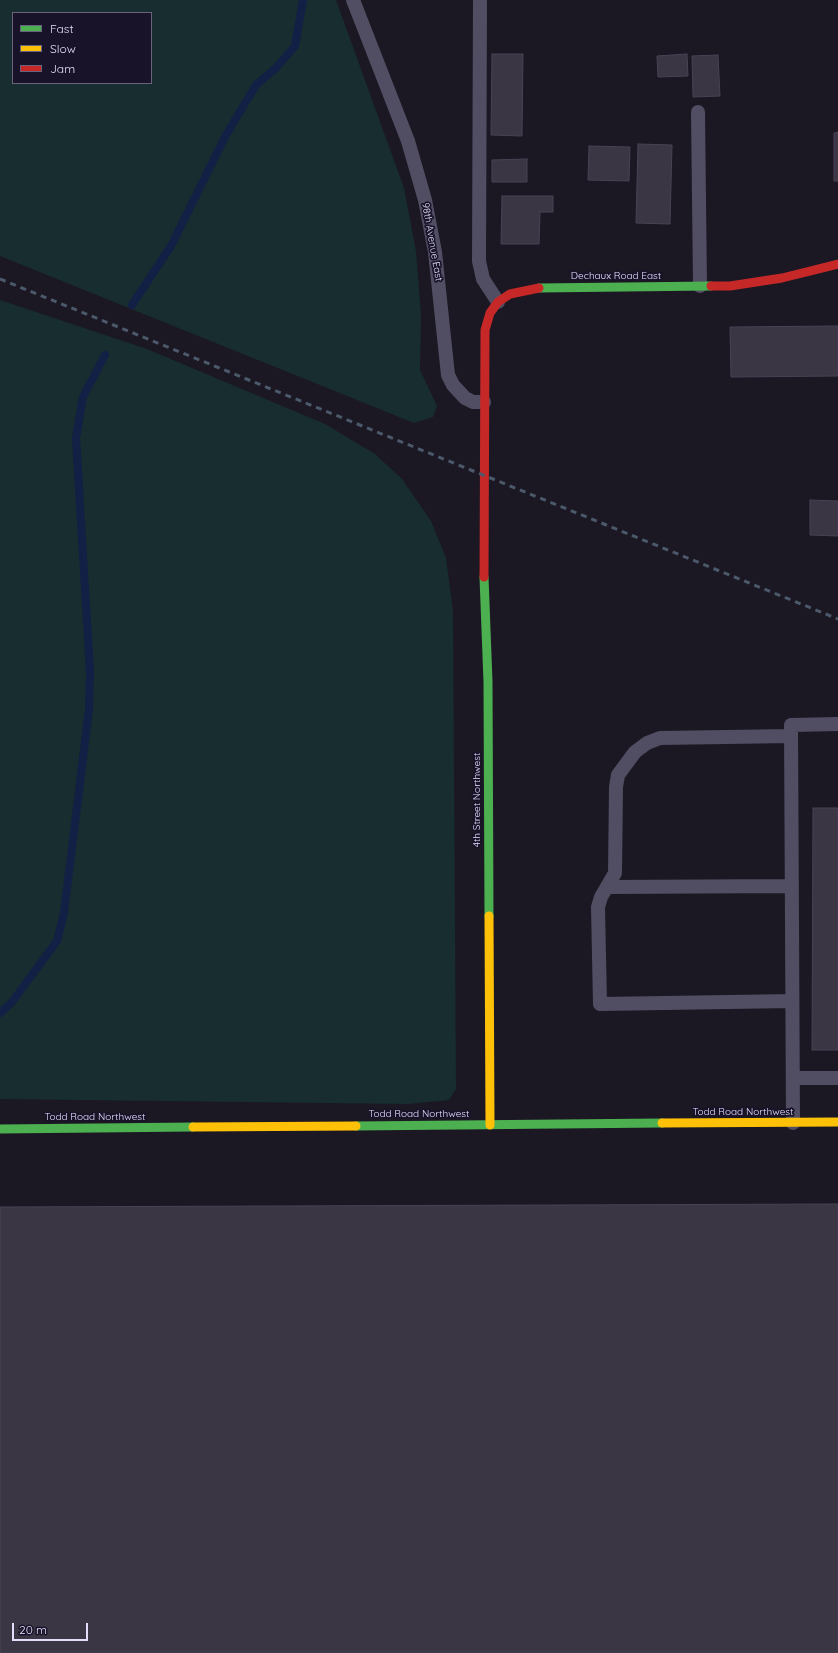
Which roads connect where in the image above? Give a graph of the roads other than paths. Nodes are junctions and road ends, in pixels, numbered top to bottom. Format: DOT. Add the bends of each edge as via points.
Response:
graph roads {
  1 [pos="353,0"];
  2 [pos="480,0"];
  3 [pos="698,112"];
  4 [pos="838,264"];
  5 [pos="700,286"];
  6 [pos="498,302"];
  7 [pos="484,402"];
  8 [pos="838,724"];
  9 [pos="791,736"];
  10 [pos="792,886"];
  11 [pos="607,887"];
  12 [pos="792,1001"];
  13 [pos="793,1078"];
  14 [pos="838,1078"];
  15 [pos="838,1122"];
  16 [pos="793,1123"];
  17 [pos="490,1125"];
  18 [pos="0,1129"];
  1 -- 7 [label="lane, 98th Avenue East" via="408,141 425,200 435,252 448,375 465,398 474,402"];
  2 -- 6 [label="lane" via="479,261 483,279"];
  3 -- 5 [label="lane"];
  4 -- 5 [label="street, Dechaux Road East" via="752,284"];
  5 -- 6 [label="street, Dechaux Road East" via="534,288 510,294"];
  6 -- 7 [label="street" via="490,313 485,330"];
  7 -- 17 [label="street, 4th Street Northwest" via="483,556 488,682"];
  8 -- 9 [label="lane" via="791,725"];
  9 -- 10 [label="lane"];
  9 -- 11 [label="lane" via="660,738 635,752 618,775 615,873"];
  10 -- 11 [label="lane"];
  10 -- 12 [label="lane"];
  11 -- 12 [label="lane" via="598,907 600,1004"];
  12 -- 13 [label="lane"];
  13 -- 14 [label="lane"];
  13 -- 16 [label="lane"];
  15 -- 16 [label="street, Todd Road Northwest"];
  16 -- 17 [label="street, Todd Road Northwest"];
  17 -- 18 [label="street, Todd Road Northwest"];
}
